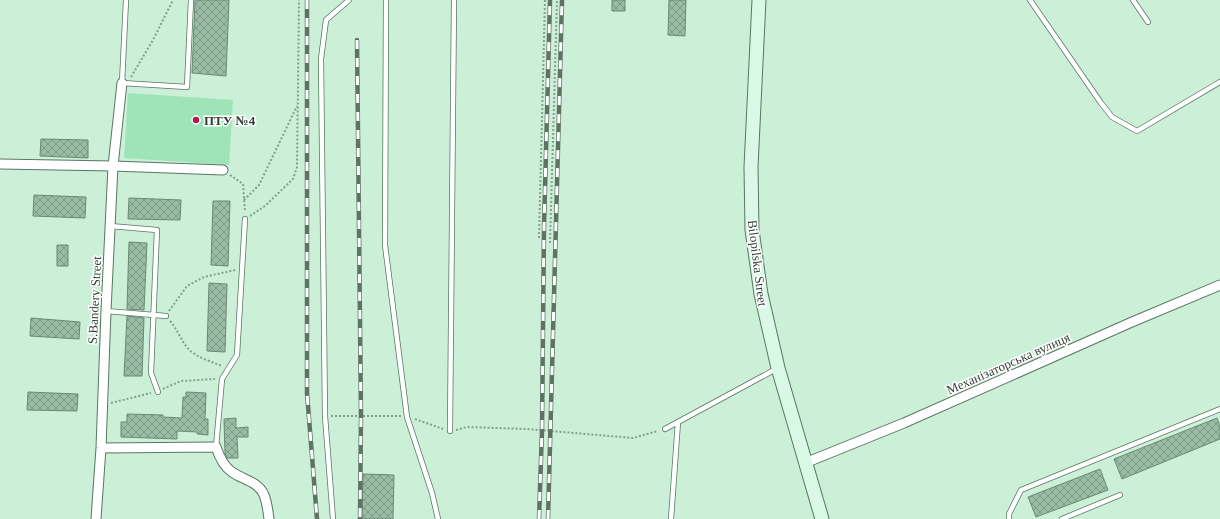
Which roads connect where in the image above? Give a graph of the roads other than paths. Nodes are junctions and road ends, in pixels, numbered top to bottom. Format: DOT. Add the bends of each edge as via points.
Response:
graph roads {
  1 [pos="126,0"];
  2 [pos="191,0"];
  3 [pos="349,0"];
  4 [pos="386,0"];
  5 [pos="454,0"];
  6 [pos="759,0"];
  7 [pos="1030,0"];
  8 [pos="1133,0"];
  9 [pos="1148,22"];
  10 [pos="1220,82"];
  11 [pos="125,84"];
  12 [pos="0,164"];
  13 [pos="113,166"];
  14 [pos="223,170"];
  15 [pos="245,219"];
  16 [pos="110,226"];
  17 [pos="1220,285"];
  18 [pos="106,310"];
  19 [pos="154,314"];
  20 [pos="166,316"];
  21 [pos="778,368"];
  22 [pos="158,392"];
  23 [pos="1220,409"];
  24 [pos="678,422"];
  25 [pos="665,429"];
  26 [pos="450,431"];
  27 [pos="216,447"];
  28 [pos="101,448"];
  29 [pos="805,463"];
  30 [pos="1120,495"];
  31 [pos="96,519"];
  32 [pos="269,519"];
  33 [pos="333,519"];
  34 [pos="438,519"];
  35 [pos="671,519"];
  36 [pos="822,519"];
  37 [pos="1009,519"];
  38 [pos="1062,519"];
  1 -- 11 [label="lane"];
  2 -- 11 [label="lane" via="187,87"];
  3 -- 33 [label="lane" via="326,20 321,59 325,416"];
  4 -- 34 [label="lane" via="385,245 407,416"];
  5 -- 26 [label="lane"];
  6 -- 21 [label="main road, Bilopilska Street" via="751,167 752,230 761,294"];
  7 -- 10 [label="lane" via="1112,117 1137,130"];
  8 -- 9 [label="lane"];
  11 -- 13 [label="street, S.Bandery Street"];
  12 -- 13 [label="street"];
  13 -- 14 [label="street"];
  13 -- 16 [label="street, S.Bandery Street"];
  15 -- 27 [label="lane" via="237,355 222,379"];
  16 -- 18 [label="street, S.Bandery Street"];
  16 -- 19 [label="lane" via="157,230"];
  17 -- 29 [label="street, Механізаторська вулиця" via="904,423"];
  18 -- 19 [label="lane"];
  18 -- 28 [label="street, S.Bandery Street"];
  19 -- 20 [label="lane"];
  19 -- 22 [label="lane" via="151,372"];
  21 -- 24 [label="lane"];
  21 -- 29 [label="main road, Bilopilska Street"];
  23 -- 37 [label="lane" via="1020,490"];
  24 -- 25 [label="lane"];
  24 -- 35 [label="lane"];
  27 -- 28 [label="street"];
  27 -- 32 [label="street" via="221,460 232,472 262,490"];
  28 -- 31 [label="street, S.Bandery Street"];
  29 -- 36 [label="main road, Bilopilska Street"];
  30 -- 38 [label="lane"];
}
